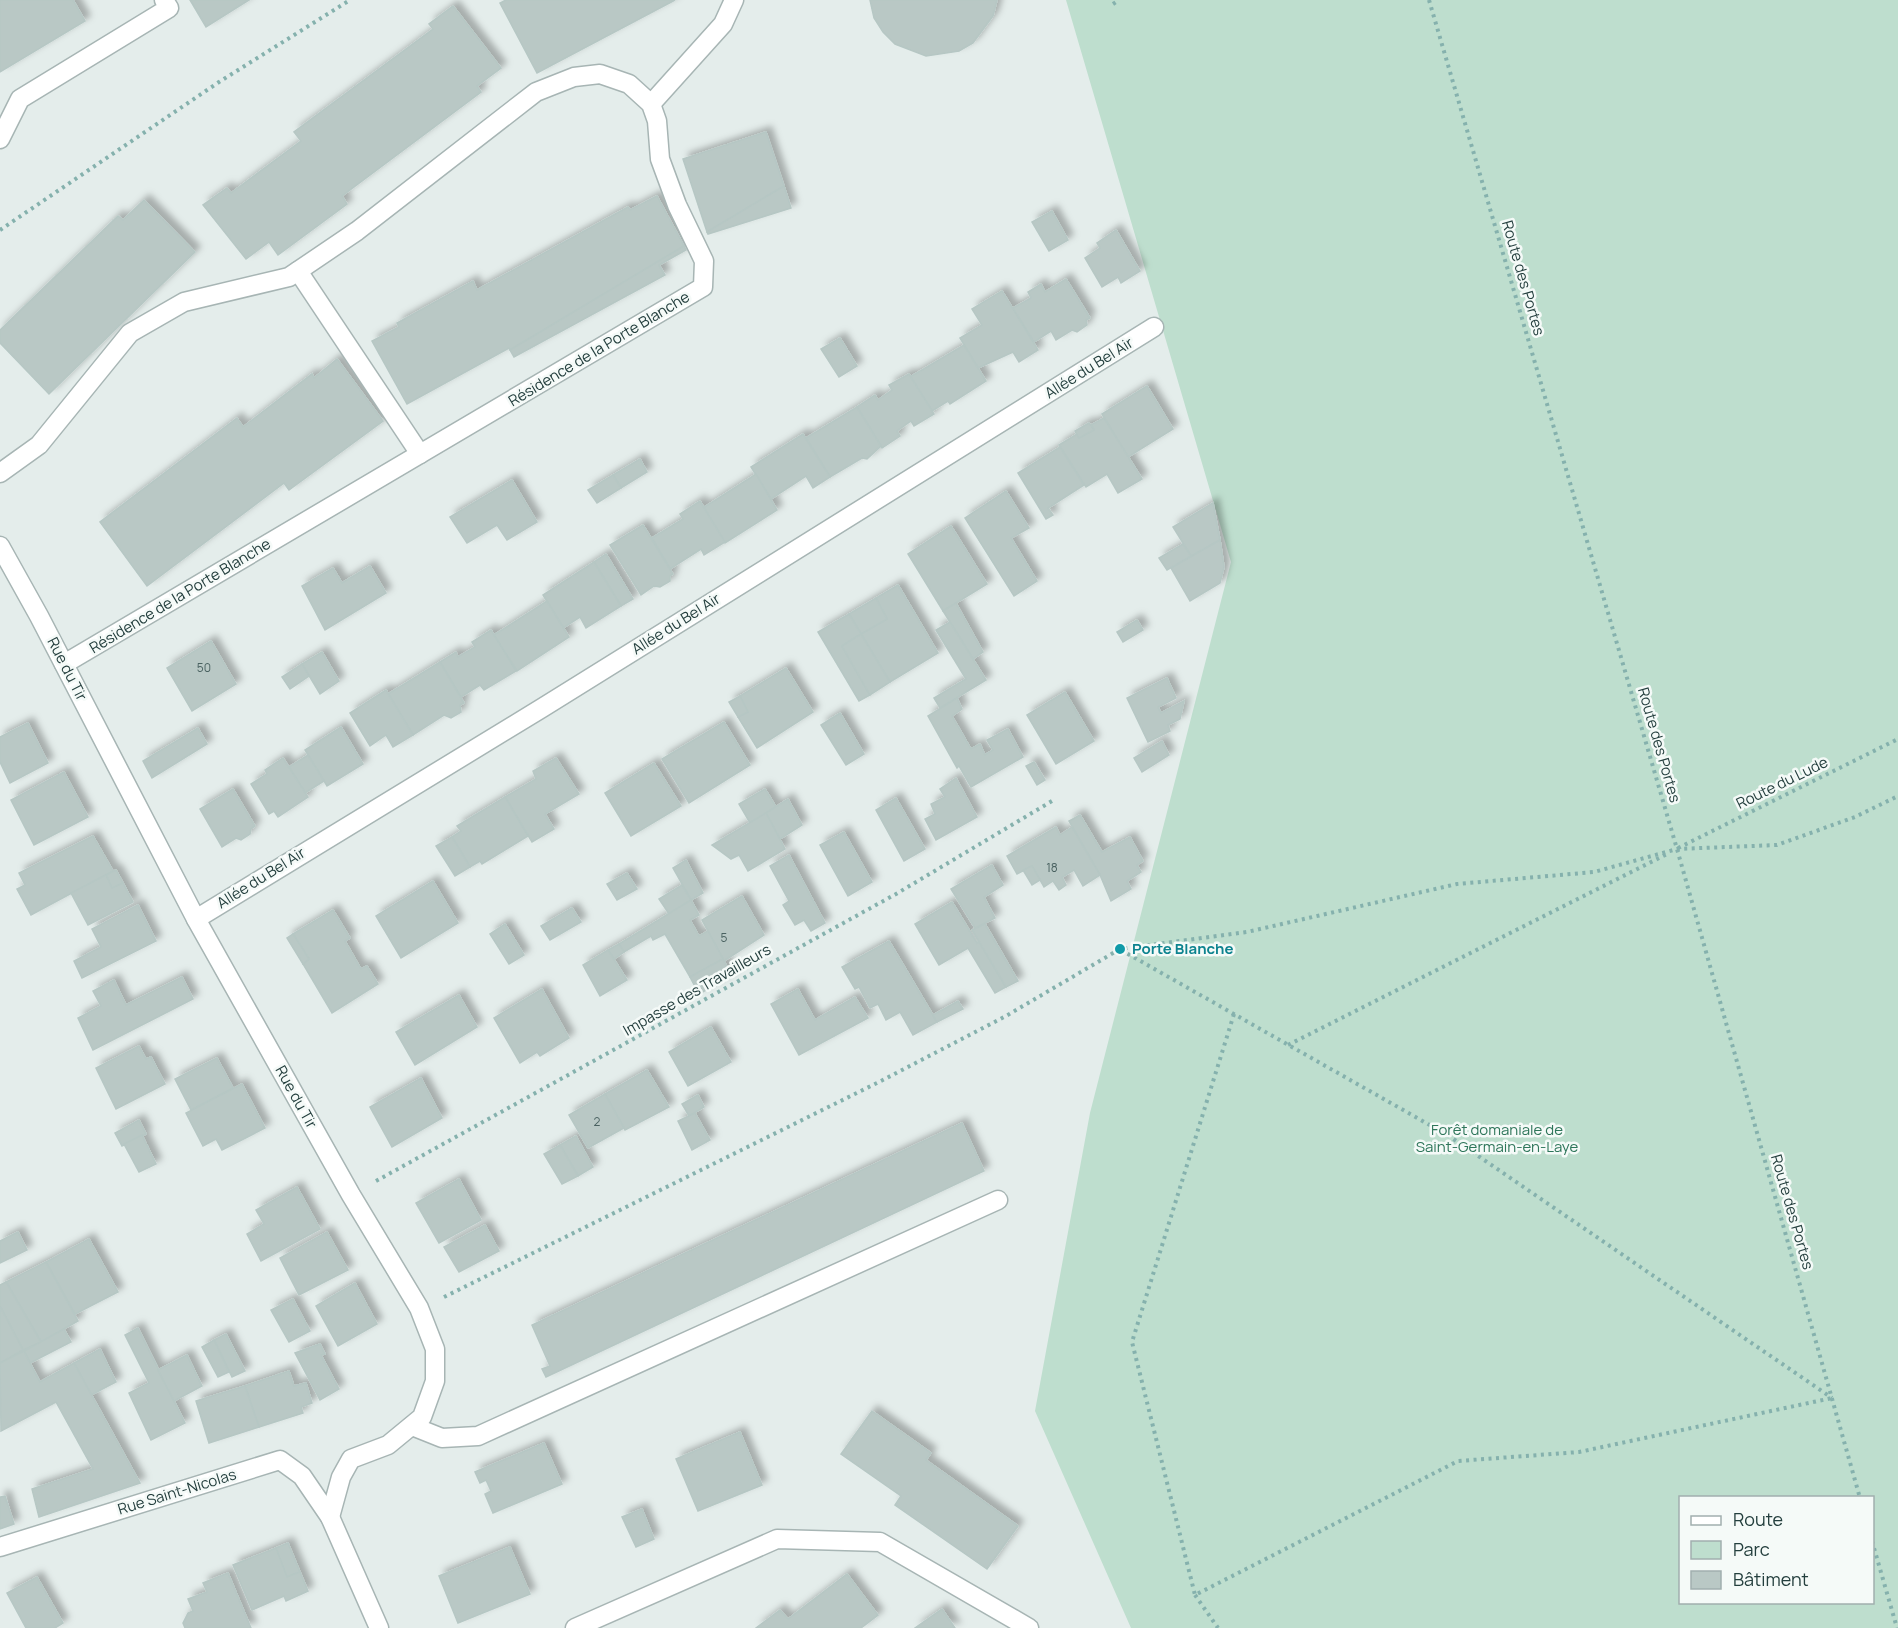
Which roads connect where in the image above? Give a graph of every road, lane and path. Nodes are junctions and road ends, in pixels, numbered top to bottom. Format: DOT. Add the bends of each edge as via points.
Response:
graph roads {
  1 [pos="165,0"];
  2 [pos="350,0"];
  3 [pos="734,0"];
  4 [pos="1119,0"];
  5 [pos="1429,0"];
  6 [pos="1113,4"];
  7 [pos="651,104"];
  8 [pos="0,139"];
  9 [pos="0,230"];
  10 [pos="298,271"];
  11 [pos="1154,327"];
  12 [pos="420,454"];
  13 [pos="0,473"];
  14 [pos="0,546"];
  15 [pos="64,664"];
  16 [pos="1898,739"];
  17 [pos="1898,796"];
  18 [pos="1052,801"];
  19 [pos="1677,849"];
  20 [pos="196,919"];
  21 [pos="1120,949"];
  22 [pos="1234,1014"];
  23 [pos="1288,1045"];
  24 [pos="351,1195"];
  25 [pos="998,1200"];
  26 [pos="419,1308"];
  27 [pos="1832,1398"];
  28 [pos="412,1426"];
  29 [pos="1860,1496"];
  30 [pos="330,1517"];
  31 [pos="0,1547"];
  32 [pos="1874,1548"];
  33 [pos="1195,1595"];
  34 [pos="379,1628"];
  35 [pos="575,1628"];
  36 [pos="1029,1628"];
  37 [pos="1218,1628"];
  38 [pos="1897,1628"];
  1 -- 8 [label="street" via="170,8 21,99"];
  2 -- 9 [label="path" via="219,82"];
  3 -- 7 [label="street" via="723,24"];
  4 -- 6 [label="path"];
  5 -- 19 [label="path, Route des Portes"];
  7 -- 10 [label="street" via="629,84 600,74 574,77 536,92 357,231"];
  7 -- 12 [label="street, Résidence de la Porte Blanche" via="657,121 660,159 704,261 703,288"];
  10 -- 12 [label="street"];
  10 -- 13 [label="street" via="289,277 183,302 130,333 39,445"];
  11 -- 20 [label="street, Allée du Bel Air"];
  12 -- 15 [label="street, Résidence de la Porte Blanche"];
  14 -- 15 [label="street, Rue du Tir"];
  15 -- 20 [label="street, Rue du Tir"];
  16 -- 19 [label="path, Route du Lude"];
  17 -- 19 [label="path" via="1777,845"];
  18 -- 24 [label="path, Impasse des Travailleurs" via="896,894"];
  19 -- 21 [label="path" via="1594,872 1457,884 1247,932"];
  19 -- 23 [label="path"];
  19 -- 27 [label="path, Route des Portes"];
  20 -- 24 [label="street, Rue du Tir"];
  21 -- 22 [label="path"];
  21 -- 26 [label="path" via="1006,1016 890,1076"];
  22 -- 23 [label="path"];
  22 -- 33 [label="path" via="1132,1342"];
  23 -- 27 [label="path" via="1449,1136"];
  24 -- 26 [label="street, Rue du Tir"];
  25 -- 28 [label="street" via="478,1436 441,1438"];
  26 -- 28 [label="street, Rue du Tir" via="435,1349 435,1381 422,1418"];
  27 -- 29 [label="path, Route des Portes"];
  27 -- 33 [label="path" via="1579,1452 1458,1461"];
  28 -- 30 [label="street, Rue du Tir" via="388,1445 351,1459"];
  30 -- 31 [label="street, Rue Saint-Nicolas" via="302,1476 280,1460"];
  30 -- 34 [label="street"];
  32 -- 38 [label="path"];
  33 -- 37 [label="path"];
  35 -- 36 [label="street" via="777,1539 880,1542"];
}
